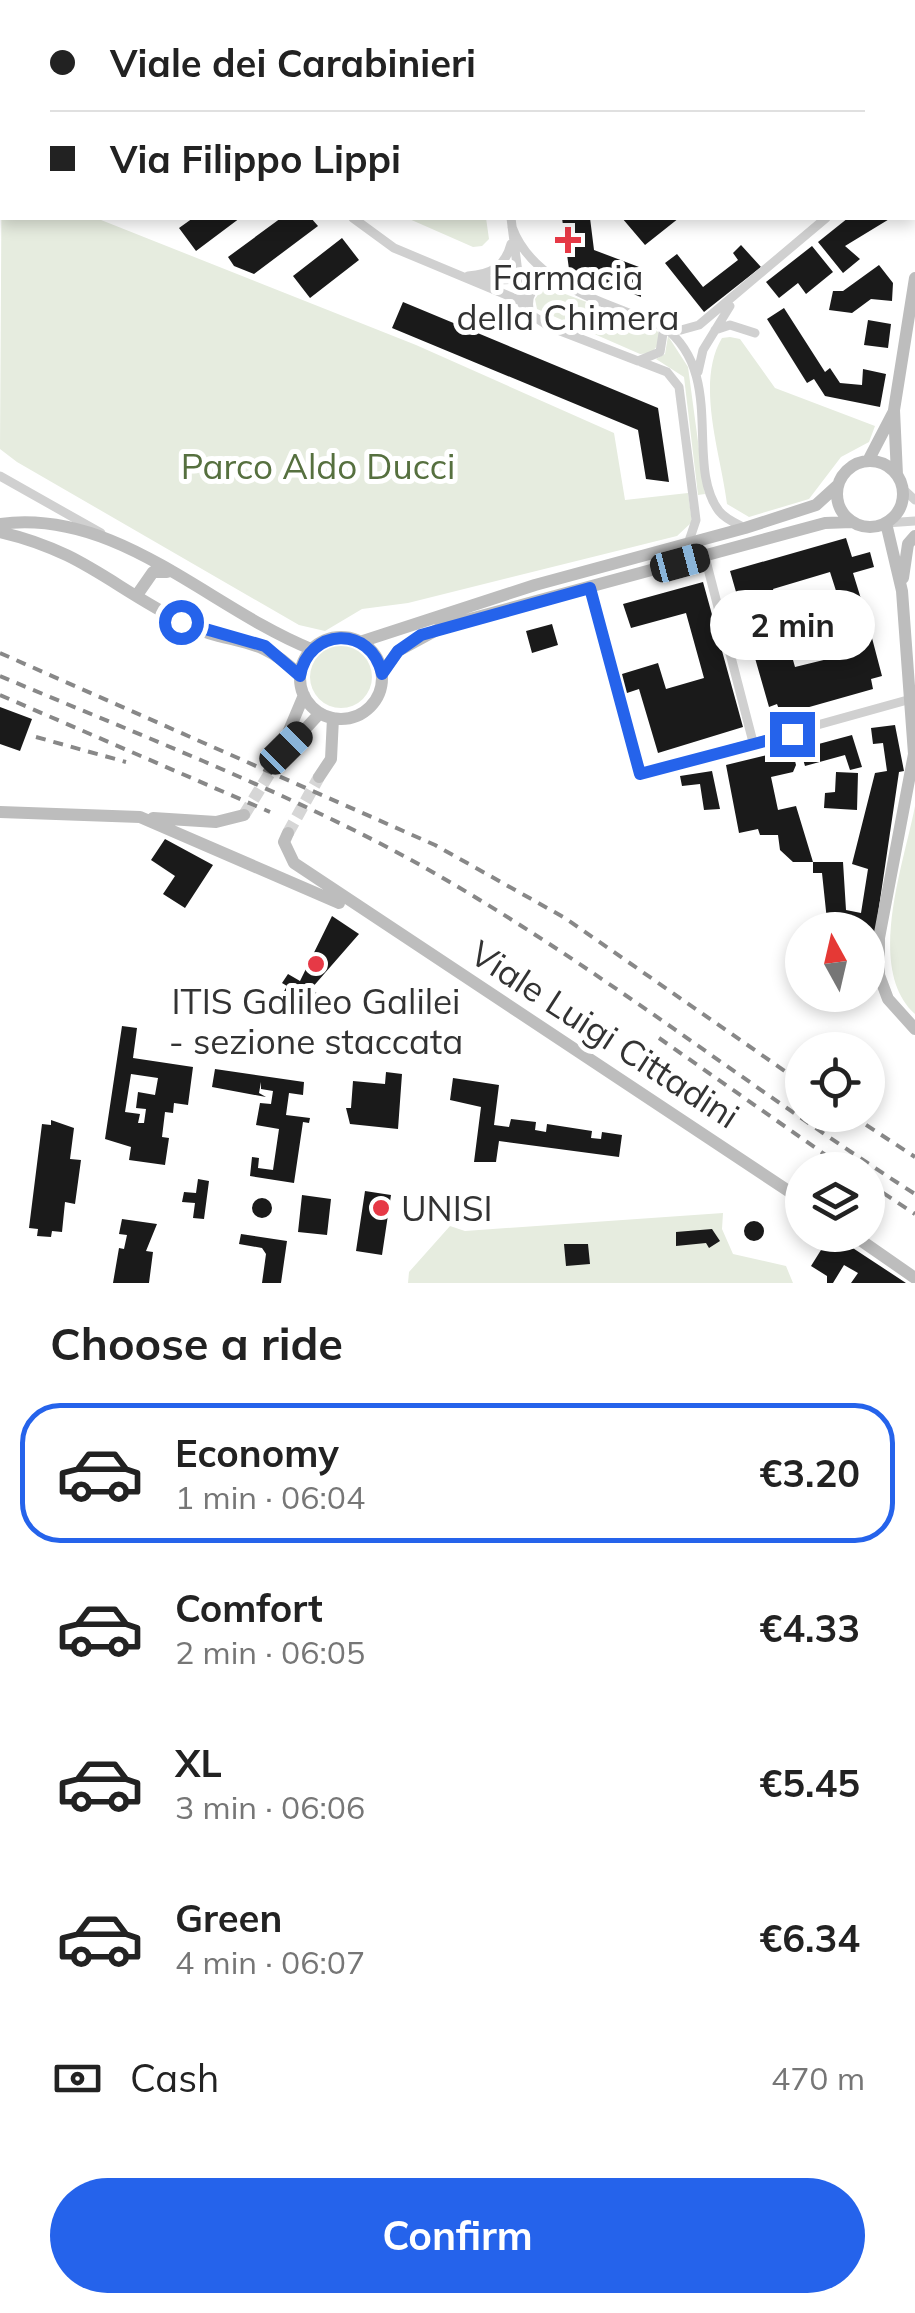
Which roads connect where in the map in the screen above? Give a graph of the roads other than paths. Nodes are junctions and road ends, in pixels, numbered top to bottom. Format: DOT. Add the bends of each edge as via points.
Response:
graph roads {
  1 [pos="355,220"];
  2 [pos="824,220"];
  3 [pos="512,227"];
  4 [pos="465,276"];
  5 [pos="517,278"];
  6 [pos="550,278"];
  7 [pos="915,278"];
  8 [pos="476,281"];
  9 [pos="736,298"];
  10 [pos="521,301"];
  11 [pos="530,314"];
  12 [pos="664,327"];
  13 [pos="713,331"];
  14 [pos="754,333"];
  15 [pos="638,361"];
  16 [pos="697,375"];
  17 [pos="894,410"];
  18 [pos="868,462"];
  19 [pos="0,476"];
  20 [pos="899,481"];
  21 [pos="838,486"];
  22 [pos="915,500"];
  23 [pos="915,521"];
  24 [pos="852,522"];
  25 [pos="886,523"];
  26 [pos="0,524"];
  27 [pos="745,528"];
  28 [pos="0,532"];
  29 [pos="915,536"];
  30 [pos="107,537"];
  31 [pos="688,544"];
  32 [pos="705,556"];
  33 [pos="169,572"];
  34 [pos="590,588"];
  35 [pos="902,591"];
  36 [pos="137,595"];
  37 [pos="360,642"];
  38 [pos="311,649"];
  39 [pos="382,674"];
  40 [pos="300,676"];
  41 [pos="304,696"];
  42 [pos="911,699"];
  43 [pos="326,716"];
  44 [pos="753,742"];
  45 [pos="319,777"];
  46 [pos="0,812"];
  47 [pos="244,815"];
  48 [pos="140,817"];
  49 [pos="287,835"];
  50 [pos="373,920"];
  51 [pos="915,1029"];
  52 [pos="785,1189"];
  53 [pos="878,1252"];
  54 [pos="915,1278"];
  1 -- 4 [label="street" via="394,248"];
  2 -- 9 [label="street"];
  3 -- 4 [label="street" via="502,265"];
  3 -- 5 [label="street"];
  3 -- 6 [label="street" via="530,261"];
  4 -- 8 [label="street"];
  5 -- 6 [label="street"];
  5 -- 8 [label="street"];
  5 -- 10 [label="street"];
  6 -- 11 [label="street" via="533,288"];
  6 -- 12 [label="street"];
  7 -- 17 [label="main road"];
  8 -- 10 [label="street"];
  9 -- 12 [label="street" via="690,329"];
  9 -- 13 [label="street"];
  10 -- 11 [label="street"];
  11 -- 15 [label="street"];
  12 -- 15 [label="street" via="660,352"];
  12 -- 16 [label="street" via="680,340"];
  13 -- 14 [label="street" via="730,326"];
  13 -- 16 [label="street"];
  15 -- 31 [label="street" via="666,372 678,387 696,520"];
  16 -- 27 [label="street" via="710,494 721,514"];
  17 -- 18 [label="main road"];
  17 -- 20 [label="main road"];
  18 -- 20 [label="main road" via="879,462"];
  18 -- 21 [label="main road" via="849,469"];
  19 -- 30 [label="street"];
  20 -- 22 [label="street"];
  20 -- 25 [label="main road" via="900,508"];
  21 -- 24 [label="main road" via="839,506"];
  21 -- 27 [label="main road" via="816,505"];
  23 -- 25 [label="street"];
  24 -- 25 [label="main road"];
  24 -- 32 [label="main road" via="824,523"];
  25 -- 35 [label="main road"];
  26 -- 30 [label="main road" via="61,524"];
  27 -- 31 [label="main road"];
  28 -- 36 [label="main road" via="54,546"];
  29 -- 35 [label="main road"];
  30 -- 33 [label="main road"];
  31 -- 37 [label="main road"];
  32 -- 34 [label="main road"];
  32 -- 44 [label="street"];
  33 -- 36 [label="main road" via="153,572"];
  33 -- 38 [label="main road"];
  34 -- 39 [label="main road" via="421,635"];
  34 -- 44 [label="street" via="640,774"];
  35 -- 42 [label="main road"];
  36 -- 40 [label="main road" via="195,628 265,646"];
  37 -- 38 [label="main road" via="334,637"];
  37 -- 39 [label="main road"];
  38 -- 40 [label="main road"];
  39 -- 43 [label="main road" via="365,711"];
  40 -- 41 [label="main road"];
  41 -- 43 [label="main road"];
  41 -- 43 [label="main road" via="274,766"];
  42 -- 44 [label="street"];
  42 -- 51 [label="main road" via="914,754 879,974 888,1000"];
  43 -- 45 [label="main road" via="331,759"];
  46 -- 48 [label="main road"];
  47 -- 48 [label="main road" via="216,822"];
  48 -- 50 [label="main road"];
  49 -- 50 [label="main road" via="294,863"];
  50 -- 52 [label="main road, Viale Luigi Cittadini"];
  53 -- 54 [label="main road"];
}
